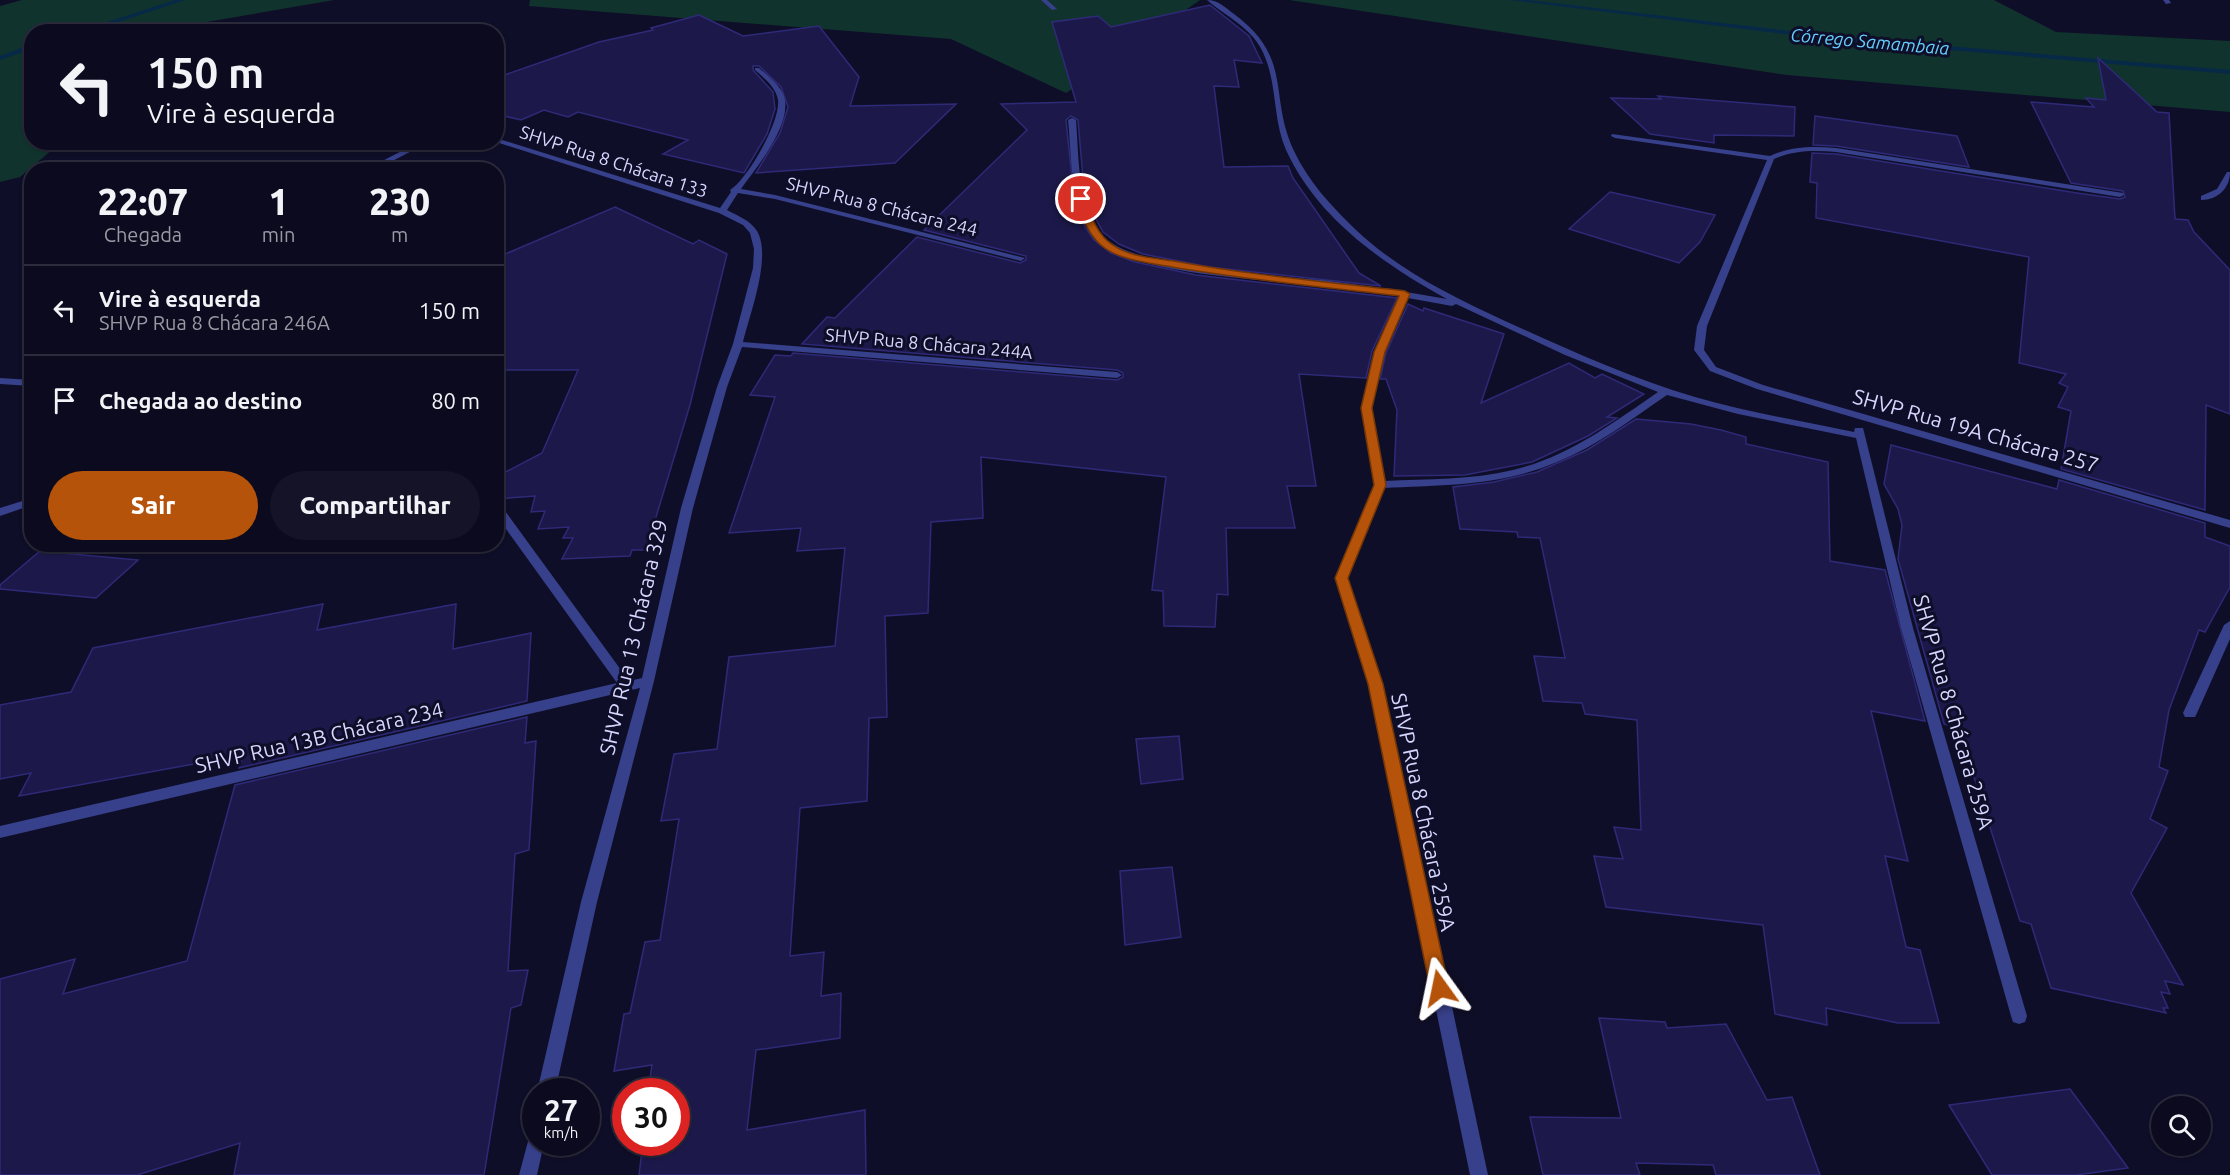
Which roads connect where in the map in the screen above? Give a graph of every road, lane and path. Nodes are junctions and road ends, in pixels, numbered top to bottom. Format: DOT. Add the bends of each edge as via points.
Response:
graph roads {
  1 [pos="1044,0"];
  2 [pos="1210,0"];
  3 [pos="1054,9"];
  4 [pos="757,69"];
  5 [pos="1072,120"];
  6 [pos="1615,136"];
  7 [pos="504,143"];
  8 [pos="409,150"];
  9 [pos="1771,158"];
  10 [pos="385,162"];
  11 [pos="2230,174"];
  12 [pos="734,190"];
  13 [pos="2120,195"];
  14 [pos="2204,198"];
  15 [pos="722,211"];
  16 [pos="1022,258"];
  17 [pos="1405,294"];
  18 [pos="1460,304"];
  19 [pos="738,344"];
  20 [pos="1117,375"];
  21 [pos="0,381"];
  22 [pos="24,382"];
  23 [pos="1666,391"];
  24 [pos="1856,417"];
  25 [pos="1860,436"];
  26 [pos="1380,485"];
  27 [pos="24,504"];
  28 [pos="0,512"];
  29 [pos="504,517"];
  30 [pos="2230,524"];
  31 [pos="2230,625"];
  32 [pos="648,681"];
  33 [pos="627,687"];
  34 [pos="2190,713"];
  35 [pos="0,832"];
  36 [pos="2019,1016"];
  37 [pos="549,1078"];
  38 [pos="532,1156"];
  39 [pos="528,1175"];
  40 [pos="1479,1175"];
  1 -- 3 [label="street"];
  2 -- 18 [label="street" via="1252,32 1265,50 1289,147 1328,207 1365,244"];
  4 -- 12 [label="street" via="781,98 781,116 769,141"];
  5 -- 17 [label="street" via="1081,199 1088,220 1110,248 1159,263"];
  6 -- 9 [label="street"];
  7 -- 15 [label="street, SHVP Rua 8 Chácara 133"];
  8 -- 10 [label="street"];
  9 -- 13 [label="street" via="1800,148 1828,149"];
  9 -- 24 [label="street, SHVP Rua 19A Chácara 257" via="1701,332 1699,350 1713,369"];
  11 -- 14 [label="street" via="2220,191"];
  12 -- 15 [label="street"];
  12 -- 16 [label="street, SHVP Rua 8 Chácara 244"];
  15 -- 19 [label="street, SHVP Rua 13 Chácara 329" via="746,223 754,233 758,249"];
  17 -- 18 [label="street"];
  17 -- 26 [label="street" via="1379,352 1367,408"];
  18 -- 23 [label="street"];
  19 -- 20 [label="street, SHVP Rua 8 Chácara 244A"];
  19 -- 32 [label="street, SHVP Rua 13 Chácara 329" via="687,508"];
  21 -- 22 [label="street"];
  23 -- 25 [label="street"];
  23 -- 26 [label="street" via="1602,435 1533,468 1461,480"];
  24 -- 25 [label="street, SHVP Rua 8 Chácara 259A"];
  24 -- 30 [label="street, SHVP Rua 19A Chácara 257"];
  25 -- 36 [label="street, SHVP Rua 8 Chácara 259A" via="1907,628"];
  26 -- 40 [label="street, SHVP Rua 8 Chácara 259A" via="1341,578 1376,684"];
  27 -- 28 [label="street"];
  29 -- 33 [label="street"];
  31 -- 34 [label="street"];
  32 -- 33 [label="street, SHVP Rua 13B Chácara 234"];
  32 -- 37 [label="street, SHVP Rua 13 Chácara 329"];
  33 -- 35 [label="street, SHVP Rua 13B Chácara 234"];
  38 -- 39 [label="street"];
}
